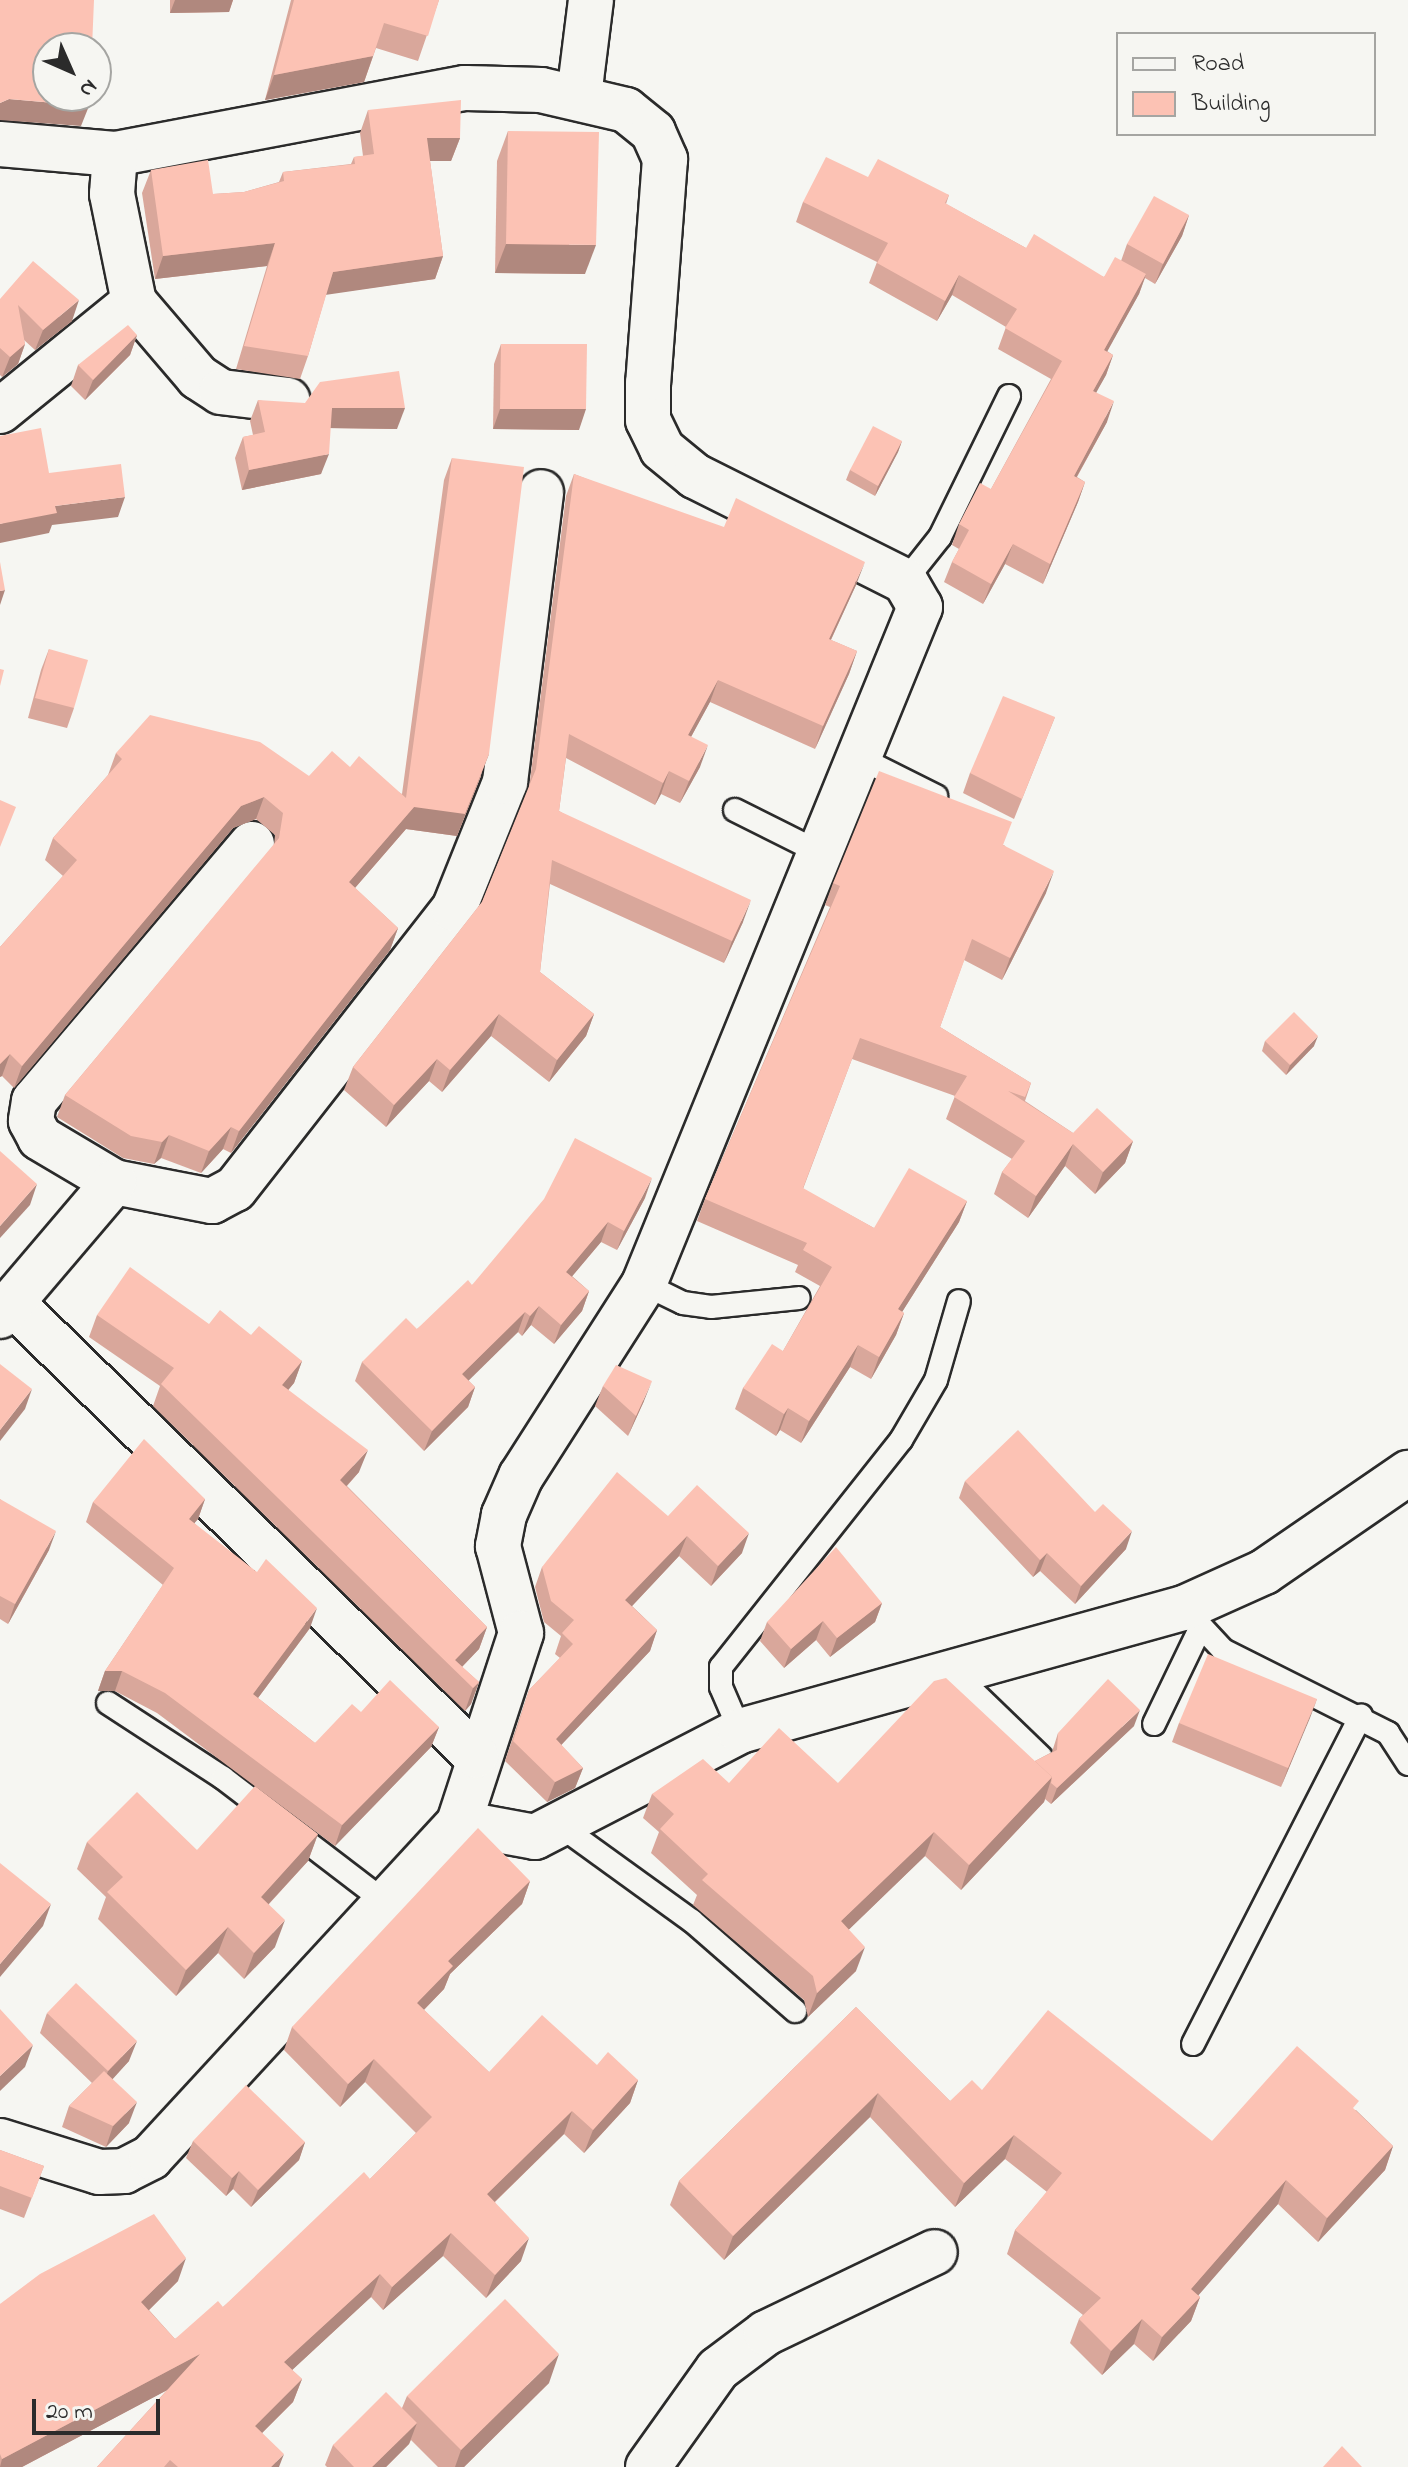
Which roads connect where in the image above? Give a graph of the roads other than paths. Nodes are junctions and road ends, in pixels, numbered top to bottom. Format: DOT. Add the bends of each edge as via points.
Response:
graph roads {
  1 [pos="591,0"];
  2 [pos="579,96"];
  3 [pos="0,144"];
  4 [pos="115,154"];
  5 [pos="134,302"];
  6 [pos="1009,396"];
  7 [pos="288,400"];
  8 [pos="0,411"];
  9 [pos="541,492"];
  10 [pos="905,581"];
  11 [pos="862,759"];
  12 [pos="954,805"];
  13 [pos="735,810"];
  14 [pos="252,844"];
  15 [pos="823,854"];
  16 [pos="114,1182"];
  17 [pos="644,1284"];
  18 [pos="799,1298"];
  19 [pos="959,1301"];
  20 [pos="6,1310"];
  21 [pos="1408,1473"];
  22 [pos="1192,1618"];
  23 [pos="954,1673"];
  24 [pos="108,1703"];
  25 [pos="1361,1715"];
  26 [pos="1154,1724"];
  27 [pos="740,1731"];
  28 [pos="476,1756"];
  29 [pos="1041,1757"];
  30 [pos="1408,1764"];
  31 [pos="459,1823"];
  32 [pos="562,1827"];
  33 [pos="388,1904"];
  34 [pos="795,2011"];
  35 [pos="1193,2044"];
  36 [pos="0,2141"];
  37 [pos="935,2252"];
  38 [pos="648,2467"];
  1 -- 2 [label="street"];
  2 -- 4 [label="street" via="465,88"];
  2 -- 10 [label="street" via="626,110 653,132 665,159 648,383 648,420 662,449 695,476"];
  3 -- 4 [label="street"];
  4 -- 5 [label="street" via="112,194"];
  5 -- 7 [label="street" via="198,377 221,392"];
  5 -- 8 [label="street"];
  6 -- 10 [label="lane" via="940,537"];
  9 -- 16 [label="street" via="505,782 454,909 235,1189 212,1201"];
  10 -- 11 [label="street" via="920,607 914,635"];
  11 -- 12 [label="lane"];
  11 -- 15 [label="street"];
  13 -- 15 [label="lane"];
  14 -- 16 [label="street" via="34,1101 31,1121 40,1138"];
  15 -- 17 [label="street"];
  16 -- 20 [label="street"];
  17 -- 18 [label="lane" via="711,1307"];
  17 -- 28 [label="street" via="504,1515 498,1546 521,1633"];
  19 -- 27 [label="lane" via="936,1380 901,1440 721,1667 721,1687"];
  20 -- 28 [label="street"];
  21 -- 22 [label="street"];
  22 -- 23 [label="street"];
  22 -- 25 [label="lane" via="1223,1650"];
  22 -- 26 [label="lane"];
  23 -- 27 [label="street"];
  23 -- 29 [label="lane"];
  24 -- 33 [label="lane" via="223,1778"];
  25 -- 30 [label="lane" via="1388,1733"];
  25 -- 35 [label="lane"];
  27 -- 32 [label="street"];
  28 -- 31 [label="street"];
  31 -- 32 [label="street" via="513,1837"];
  31 -- 33 [label="street"];
  32 -- 34 [label="lane" via="692,1921"];
  33 -- 36 [label="street" via="151,2157 124,2171 99,2172"];
  37 -- 38 [label="street" via="766,2333 718,2369"];
}
